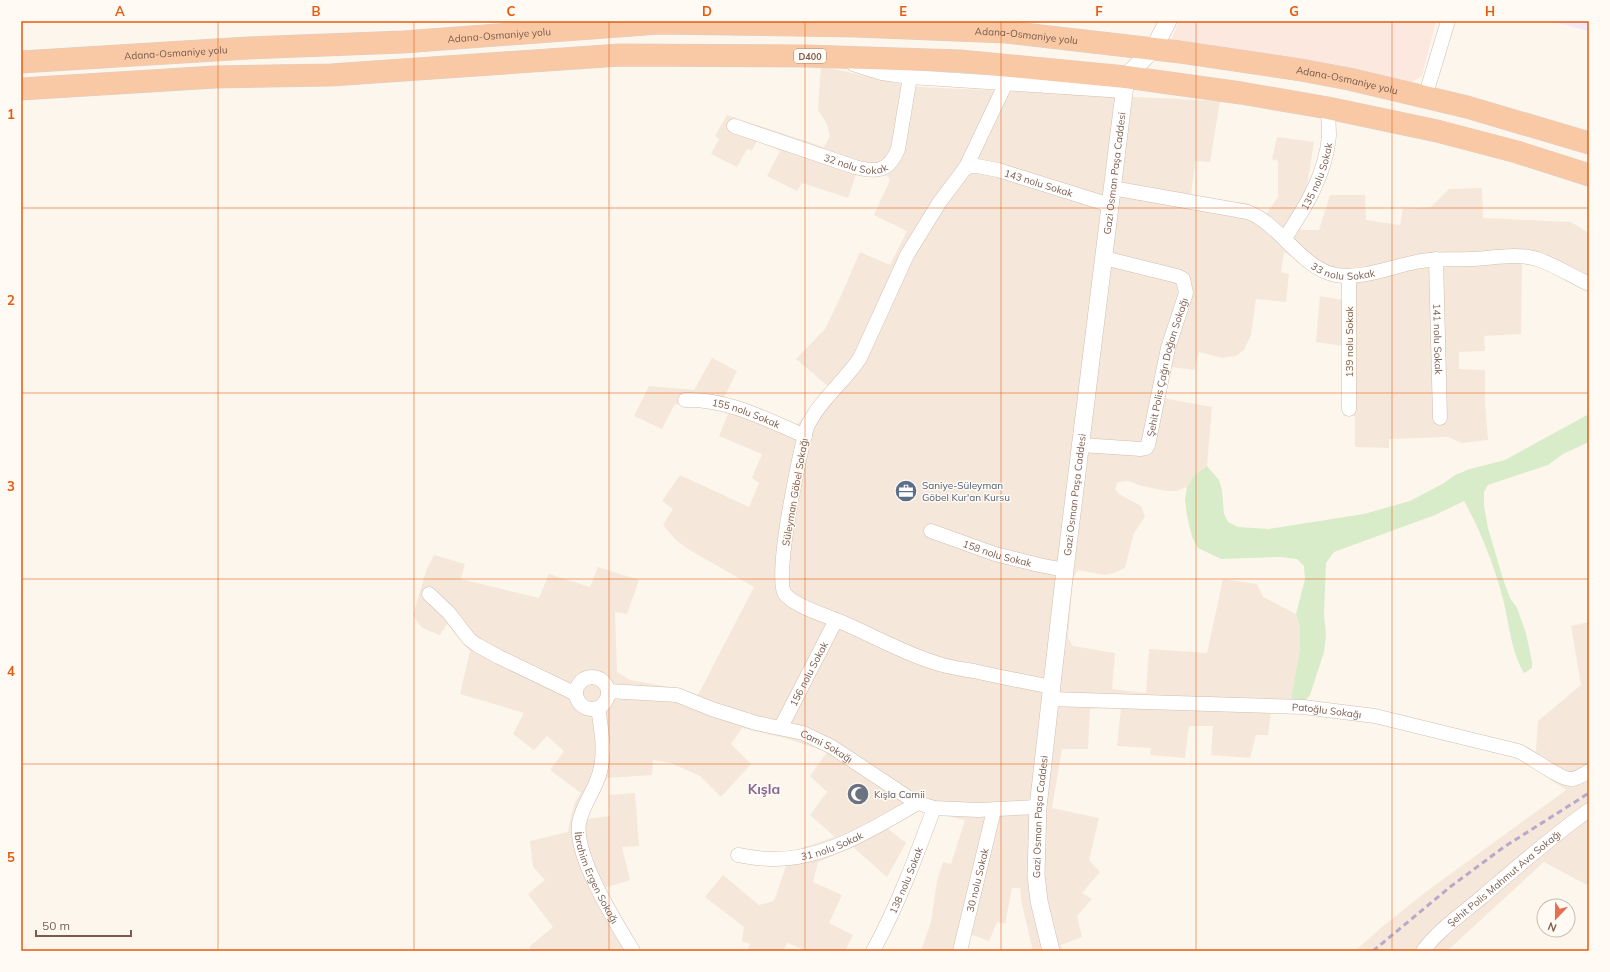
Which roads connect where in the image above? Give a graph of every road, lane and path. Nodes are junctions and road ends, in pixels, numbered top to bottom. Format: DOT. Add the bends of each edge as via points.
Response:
graph roads {
  1 [pos="1168,21"];
  2 [pos="1448,21"];
  3 [pos="1154,48"];
  4 [pos="830,57"];
  5 [pos="21,62"];
  6 [pos="1009,75"];
  7 [pos="910,77"];
  8 [pos="1125,84"];
  9 [pos="21,90"];
  10 [pos="1425,97"];
  11 [pos="1328,108"];
  12 [pos="734,126"];
  13 [pos="1589,143"];
  14 [pos="966,167"];
  15 [pos="1589,175"];
  16 [pos="1112,188"];
  17 [pos="1110,205"];
  18 [pos="1285,238"];
  19 [pos="1104,258"];
  20 [pos="1436,259"];
  21 [pos="1349,276"];
  22 [pos="1589,284"];
  23 [pos="685,400"];
  24 [pos="1349,409"];
  25 [pos="1440,418"];
  26 [pos="805,436"];
  27 [pos="1081,444"];
  28 [pos="931,532"];
  29 [pos="1065,570"];
  30 [pos="430,594"];
  31 [pos="836,620"];
  32 [pos="608,691"];
  33 [pos="1051,693"];
  34 [pos="576,694"];
  35 [pos="598,708"];
  36 [pos="780,727"];
  37 [pos="1589,771"];
  38 [pos="918,803"];
  39 [pos="1038,807"];
  40 [pos="934,808"];
  41 [pos="994,810"];
  42 [pos="1589,810"];
  43 [pos="738,855"];
  44 [pos="633,951"];
  45 [pos="873,951"];
  46 [pos="960,951"];
  47 [pos="1051,951"];
  48 [pos="1423,951"];
  1 -- 3 [label="street"];
  2 -- 10 [label="street"];
  3 -- 5 [label="highway, Adana-Osmaniye yolu" via="1006,32 856,26 659,23 403,42 248,48"];
  3 -- 8 [label="street"];
  3 -- 10 [label="highway, Adana-Osmaniye yolu" via="1301,70"];
  4 -- 6 [label="highway, D400" via="960,61"];
  4 -- 7 [label="street" via="882,73"];
  4 -- 9 [label="highway, D400" via="620,55 363,73 215,77"];
  6 -- 7 [label="street"];
  6 -- 8 [label="highway, D400"];
  6 -- 14 [label="street, Süleyman Göbel Sokağı"];
  7 -- 12 [label="street, 32 nolu Sokak" via="898,149 889,165 876,170 856,167"];
  8 -- 11 [label="highway, D400" via="1241,93"];
  8 -- 16 [label="street, Gazi Osman Paşa Caddesi"];
  10 -- 13 [label="highway, Adana-Osmaniye yolu"];
  11 -- 15 [label="highway, D400" via="1437,131 1517,152"];
  11 -- 18 [label="street, 135 nolu Sokak" via="1329,137 1318,179 1302,212"];
  14 -- 17 [label="street, 143 nolu Sokak" via="977,166 998,170"];
  14 -- 26 [label="street, Süleyman Göbel Sokağı" via="938,203 918,235 860,358 812,415"];
  16 -- 17 [label="street, Gazi Osman Paşa Caddesi"];
  16 -- 18 [label="street, 33 nolu Sokak" via="1248,212 1266,221"];
  17 -- 19 [label="street, Gazi Osman Paşa Caddesi"];
  18 -- 21 [label="street, 33 nolu Sokak" via="1300,254 1319,268 1336,275"];
  19 -- 27 [label="street, Gazi Osman Paşa Caddesi"];
  19 -- 27 [label="street, Şehit Polis Çağrı Doğan Sokağı" via="1177,276 1183,279 1186,293 1168,348 1146,448"];
  20 -- 21 [label="street, 33 nolu Sokak" via="1375,273"];
  20 -- 22 [label="street, 33 nolu Sokak" via="1527,257 1546,263"];
  20 -- 25 [label="street, 141 nolu Sokak"];
  21 -- 24 [label="street, 139 nolu Sokak"];
  23 -- 26 [label="street, 155 nolu Sokak" via="699,399 728,405"];
  26 -- 31 [label="street, Süleyman Göbel Sokağı" via="786,534 783,587 785,594 792,600"];
  27 -- 29 [label="street, Gazi Osman Paşa Caddesi"];
  28 -- 29 [label="street, 158 nolu Sokak" via="995,554"];
  29 -- 33 [label="street, Gazi Osman Paşa Caddesi"];
  30 -- 34 [label="street" via="449,613 468,639 499,658"];
  31 -- 33 [label="street, Süleyman Göbel Sokağı" via="934,663"];
  31 -- 36 [label="street, 156 nolu Sokak"];
  32 -- 34 [label="street" via="603,682 594,677 583,680"];
  32 -- 35 [label="street" via="606,702"];
  32 -- 36 [label="street, Cami Sokağı" via="677,695 756,723"];
  33 -- 37 [label="street, Patoğlu Sokağı" via="1351,712 1518,751 1565,778 1576,778"];
  33 -- 39 [label="street, Gazi Osman Paşa Caddesi"];
  34 -- 35 [label="street" via="584,706"];
  35 -- 44 [label="street, İbrahim Ergen Sokağı" via="602,737 601,765 596,784 584,808 579,835 585,859 605,904"];
  36 -- 38 [label="street, Cami Sokağı" via="816,738"];
  38 -- 40 [label="street, Cami Sokağı"];
  38 -- 43 [label="street, 31 nolu Sokak" via="863,834 819,852 772,859"];
  39 -- 41 [label="street, Cami Sokağı"];
  39 -- 47 [label="street, Gazi Osman Paşa Caddesi" via="1036,875 1039,901"];
  40 -- 41 [label="street, Cami Sokağı"];
  40 -- 45 [label="street, 138 nolu Sokak" via="908,878"];
  41 -- 46 [label="street, 30 nolu Sokak"];
  42 -- 48 [label="street, Şehit Polis Mahmut Ava Sokağı" via="1528,857 1443,930"];
}
